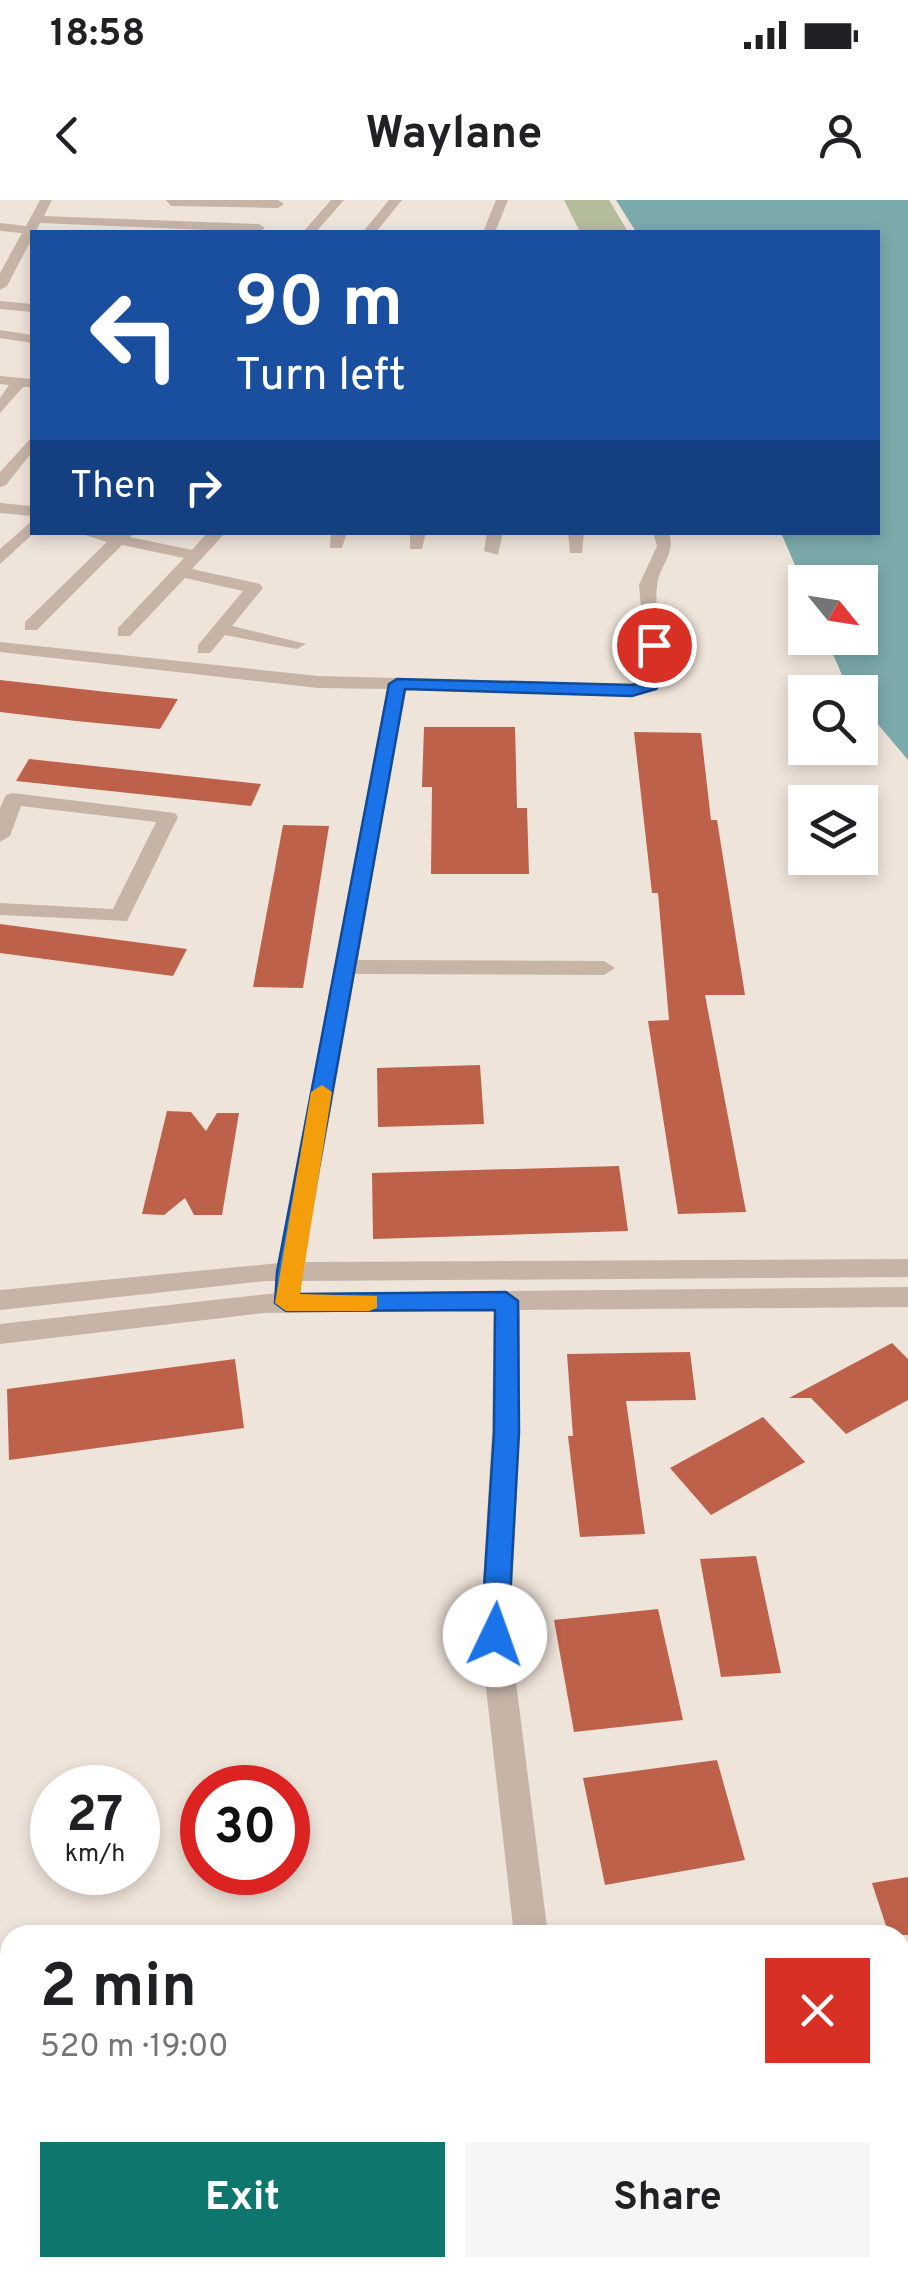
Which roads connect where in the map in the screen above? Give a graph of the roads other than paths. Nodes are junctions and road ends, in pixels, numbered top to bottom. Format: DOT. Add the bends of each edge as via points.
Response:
graph roads {
  1 [pos="46,200"];
  2 [pos="319,200"];
  3 [pos="338,200"];
  4 [pos="396,200"];
  5 [pos="502,200"];
  6 [pos="172,201"];
  7 [pos="278,204"];
  8 [pos="31,226"];
  9 [pos="0,227"];
  10 [pos="156,228"];
  11 [pos="258,228"];
  12 [pos="59,230"];
  13 [pos="293,230"];
  14 [pos="310,230"];
  15 [pos="371,230"];
  16 [pos="490,230"];
  17 [pos="7,275"];
  18 [pos="0,305"];
  19 [pos="30,308"];
  20 [pos="0,334"];
  21 [pos="30,339"];
  22 [pos="17,379"];
  23 [pos="0,408"];
  24 [pos="30,444"];
  25 [pos="0,482"];
  26 [pos="0,508"];
  27 [pos="30,511"];
  28 [pos="30,528"];
  29 [pos="215,535"];
  30 [pos="495,535"];
  31 [pos="662,535"];
  32 [pos="122,536"];
  33 [pos="492,551"];
  34 [pos="196,556"];
  35 [pos="0,559"];
  36 [pos="182,572"];
  37 [pos="31,626"];
  38 [pos="221,630"];
  39 [pos="124,632"];
  40 [pos="298,644"];
  41 [pos="0,647"];
  42 [pos="204,649"];
  43 [pos="397,684"];
  44 [pos="0,836"];
  45 [pos="0,909"];
  46 [pos="345,967"];
  47 [pos="604,968"];
  48 [pos="908,1268"];
  49 [pos="288,1272"];
  50 [pos="908,1297"];
  51 [pos="0,1300"];
  52 [pos="506,1301"];
  53 [pos="286,1303"];
  54 [pos="0,1334"];
  55 [pos="530,1925"];
  1 -- 8 [label="street"];
  2 -- 13 [label="street"];
  3 -- 14 [label="street"];
  4 -- 15 [label="street"];
  5 -- 16 [label="street"];
  6 -- 7 [label="street"];
  6 -- 10 [label="street"];
  8 -- 9 [label="street"];
  8 -- 10 [label="street"];
  8 -- 12 [label="street"];
  8 -- 17 [label="street"];
  10 -- 11 [label="street"];
  18 -- 19 [label="street"];
  20 -- 21 [label="street"];
  22 -- 23 [label="street"];
  24 -- 25 [label="street"];
  26 -- 27 [label="street"];
  28 -- 35 [label="street"];
  29 -- 34 [label="street"];
  30 -- 33 [label="street"];
  31 -- 43 [label="street" via="665,546 648,585 656,676 650,686"];
  32 -- 34 [label="street"];
  32 -- 37 [label="street"];
  34 -- 36 [label="street"];
  36 -- 38 [label="street" via="254,588"];
  36 -- 39 [label="street"];
  38 -- 40 [label="street"];
  38 -- 42 [label="street"];
  41 -- 43 [label="street" via="318,682"];
  43 -- 46 [label="street"];
  44 -- 45 [label="street" via="14,799 168,817 120,916"];
  46 -- 47 [label="street"];
  46 -- 49 [label="street"];
  48 -- 49 [label="street"];
  49 -- 51 [label="street"];
  49 -- 53 [label="street"];
  50 -- 52 [label="street"];
  52 -- 53 [label="street"];
  52 -- 55 [label="street" via="495,1635"];
  53 -- 54 [label="street"];
}
